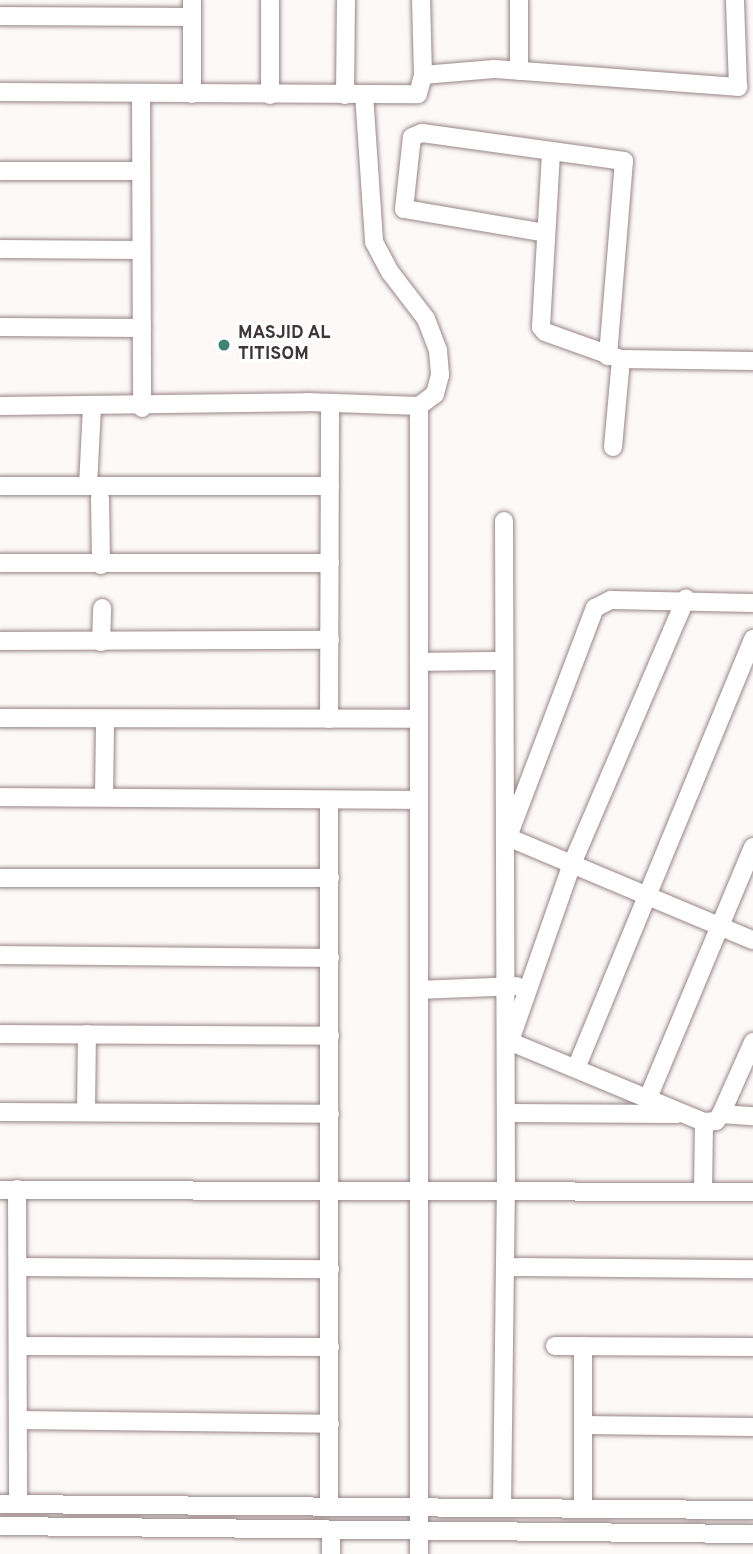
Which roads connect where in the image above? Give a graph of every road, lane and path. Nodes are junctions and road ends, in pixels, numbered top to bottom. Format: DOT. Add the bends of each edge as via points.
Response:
graph roads {
  1 [pos="270,0"];
  2 [pos="346,0"];
  3 [pos="421,0"];
  4 [pos="519,0"];
  5 [pos="735,0"];
  6 [pos="192,8"];
  7 [pos="0,16"];
  8 [pos="519,71"];
  9 [pos="423,75"];
  10 [pos="0,92"];
  11 [pos="141,94"];
  12 [pos="192,94"];
  13 [pos="364,94"];
  14 [pos="270,95"];
  15 [pos="345,96"];
  16 [pos="551,153"];
  17 [pos="0,171"];
  18 [pos="141,171"];
  19 [pos="546,233"];
  20 [pos="0,249"];
  21 [pos="141,250"];
  22 [pos="0,327"];
  23 [pos="142,328"];
  24 [pos="614,358"];
  25 [pos="753,361"];
  26 [pos="330,403"];
  27 [pos="419,405"];
  28 [pos="0,406"];
  29 [pos="92,406"];
  30 [pos="142,408"];
  31 [pos="613,447"];
  32 [pos="0,486"];
  33 [pos="330,486"];
  34 [pos="94,492"];
  35 [pos="504,521"];
  36 [pos="0,563"];
  37 [pos="330,563"];
  38 [pos="101,565"];
  39 [pos="686,598"];
  40 [pos="753,603"];
  41 [pos="102,608"];
  42 [pos="753,639"];
  43 [pos="330,640"];
  44 [pos="0,641"];
  45 [pos="102,642"];
  46 [pos="504,661"];
  47 [pos="419,662"];
  48 [pos="0,719"];
  49 [pos="329,719"];
  50 [pos="419,719"];
  51 [pos="105,721"];
  52 [pos="0,797"];
  53 [pos="104,797"];
  54 [pos="329,800"];
  55 [pos="419,800"];
  56 [pos="506,837"];
  57 [pos="753,847"];
  58 [pos="572,864"];
  59 [pos="0,878"];
  60 [pos="330,878"];
  61 [pos="648,896"];
  62 [pos="720,926"];
  63 [pos="753,940"];
  64 [pos="0,955"];
  65 [pos="330,958"];
  66 [pos="506,986"];
  67 [pos="529,987"];
  68 [pos="419,990"];
  69 [pos="0,1034"];
  70 [pos="87,1034"];
  71 [pos="330,1036"];
  72 [pos="508,1041"];
  73 [pos="753,1042"];
  74 [pos="577,1066"];
  75 [pos="648,1098"];
  76 [pos="0,1112"];
  77 [pos="86,1112"];
  78 [pos="506,1113"];
  79 [pos="330,1114"];
  80 [pos="685,1114"];
  81 [pos="721,1114"];
  82 [pos="753,1116"];
  83 [pos="704,1122"];
  84 [pos="9,1189"];
  85 [pos="330,1190"];
  86 [pos="419,1191"];
  87 [pos="506,1191"];
  88 [pos="703,1192"];
  89 [pos="753,1192"];
  90 [pos="505,1267"];
  91 [pos="18,1268"];
  92 [pos="330,1269"];
  93 [pos="753,1269"];
  94 [pos="18,1346"];
  95 [pos="555,1346"];
  96 [pos="583,1346"];
  97 [pos="330,1347"];
  98 [pos="753,1347"];
  99 [pos="18,1420"];
  100 [pos="330,1424"];
  101 [pos="583,1425"];
  102 [pos="753,1427"];
  103 [pos="9,1504"];
  104 [pos="329,1507"];
  105 [pos="419,1508"];
  106 [pos="502,1508"];
  107 [pos="583,1509"];
  108 [pos="753,1510"];
  109 [pos="0,1526"];
  110 [pos="331,1530"];
  111 [pos="419,1531"];
  112 [pos="753,1534"];
  113 [pos="331,1554"];
  114 [pos="419,1554"];
  1 -- 14 [label="street"];
  2 -- 15 [label="street"];
  3 -- 9 [label="street"];
  4 -- 8 [label="street"];
  5 -- 8 [label="street" via="738,88"];
  6 -- 7 [label="street"];
  6 -- 12 [label="street"];
  8 -- 9 [label="street"];
  9 -- 13 [label="street" via="418,94"];
  10 -- 11 [label="street"];
  11 -- 12 [label="street"];
  11 -- 18 [label="street"];
  12 -- 14 [label="street"];
  13 -- 15 [label="street"];
  13 -- 27 [label="street" via="374,242 390,272 426,319 438,351 440,375 435,394"];
  14 -- 15 [label="street"];
  16 -- 19 [label="street"];
  16 -- 19 [label="street" via="416,135 412,137 402,207"];
  16 -- 24 [label="street" via="626,163"];
  17 -- 18 [label="street"];
  18 -- 21 [label="street"];
  19 -- 24 [label="street" via="541,327 552,336"];
  20 -- 21 [label="street"];
  21 -- 23 [label="street"];
  22 -- 23 [label="street"];
  23 -- 30 [label="street"];
  24 -- 25 [label="street"];
  24 -- 31 [label="street"];
  26 -- 27 [label="street"];
  26 -- 30 [label="street"];
  26 -- 33 [label="street"];
  27 -- 47 [label="street"];
  28 -- 29 [label="street"];
  29 -- 30 [label="street"];
  29 -- 34 [label="street"];
  32 -- 34 [label="street"];
  33 -- 34 [label="street"];
  33 -- 37 [label="street"];
  34 -- 38 [label="street"];
  35 -- 46 [label="street"];
  36 -- 38 [label="street"];
  37 -- 38 [label="street"];
  37 -- 43 [label="street"];
  39 -- 40 [label="street"];
  39 -- 56 [label="street" via="611,600 595,608"];
  39 -- 58 [label="street"];
  41 -- 45 [label="street"];
  42 -- 61 [label="street"];
  43 -- 45 [label="street"];
  43 -- 49 [label="street"];
  44 -- 45 [label="street"];
  46 -- 47 [label="street"];
  46 -- 56 [label="street"];
  47 -- 50 [label="street"];
  48 -- 51 [label="street"];
  49 -- 50 [label="street"];
  49 -- 51 [label="street"];
  50 -- 55 [label="street"];
  51 -- 53 [label="street"];
  52 -- 53 [label="street"];
  53 -- 54 [label="street"];
  54 -- 55 [label="street"];
  54 -- 60 [label="street"];
  55 -- 68 [label="street"];
  56 -- 58 [label="street"];
  56 -- 66 [label="street"];
  57 -- 62 [label="street"];
  58 -- 61 [label="street"];
  58 -- 67 [label="street"];
  59 -- 60 [label="street"];
  60 -- 65 [label="street"];
  61 -- 62 [label="street"];
  61 -- 74 [label="street"];
  62 -- 63 [label="street"];
  62 -- 75 [label="street"];
  64 -- 65 [label="street"];
  65 -- 71 [label="street"];
  66 -- 67 [label="street"];
  66 -- 68 [label="street"];
  66 -- 72 [label="street"];
  67 -- 72 [label="street"];
  68 -- 86 [label="street"];
  69 -- 70 [label="street"];
  70 -- 71 [label="street"];
  70 -- 77 [label="street"];
  71 -- 79 [label="street"];
  72 -- 74 [label="street"];
  72 -- 78 [label="street"];
  73 -- 81 [label="street"];
  74 -- 75 [label="street"];
  75 -- 80 [label="street"];
  76 -- 77 [label="street"];
  77 -- 79 [label="street"];
  78 -- 80 [label="street"];
  78 -- 87 [label="street"];
  79 -- 85 [label="street"];
  80 -- 83 [label="street"];
  81 -- 82 [label="street"];
  81 -- 83 [label="street" via="711,1123"];
  83 -- 88 [label="street"];
  84 -- 85 [label="street"];
  84 -- 91 [label="street"];
  85 -- 86 [label="street"];
  85 -- 92 [label="street"];
  86 -- 87 [label="street"];
  86 -- 105 [label="street"];
  87 -- 88 [label="street"];
  87 -- 90 [label="street"];
  88 -- 89 [label="street"];
  90 -- 93 [label="street"];
  90 -- 106 [label="street"];
  91 -- 92 [label="street"];
  91 -- 94 [label="street"];
  92 -- 97 [label="street"];
  94 -- 97 [label="street"];
  94 -- 99 [label="street"];
  95 -- 96 [label="street"];
  96 -- 98 [label="street"];
  96 -- 101 [label="street"];
  97 -- 100 [label="street"];
  99 -- 100 [label="street"];
  99 -- 103 [label="street"];
  100 -- 104 [label="street"];
  101 -- 102 [label="street"];
  101 -- 107 [label="street"];
  103 -- 104 [label="street"];
  104 -- 105 [label="street"];
  105 -- 106 [label="street"];
  105 -- 111 [label="street"];
  106 -- 107 [label="street"];
  107 -- 108 [label="street"];
  109 -- 110 [label="street"];
  110 -- 111 [label="street"];
  110 -- 113 [label="street"];
  111 -- 112 [label="street"];
  111 -- 114 [label="street"];
}
